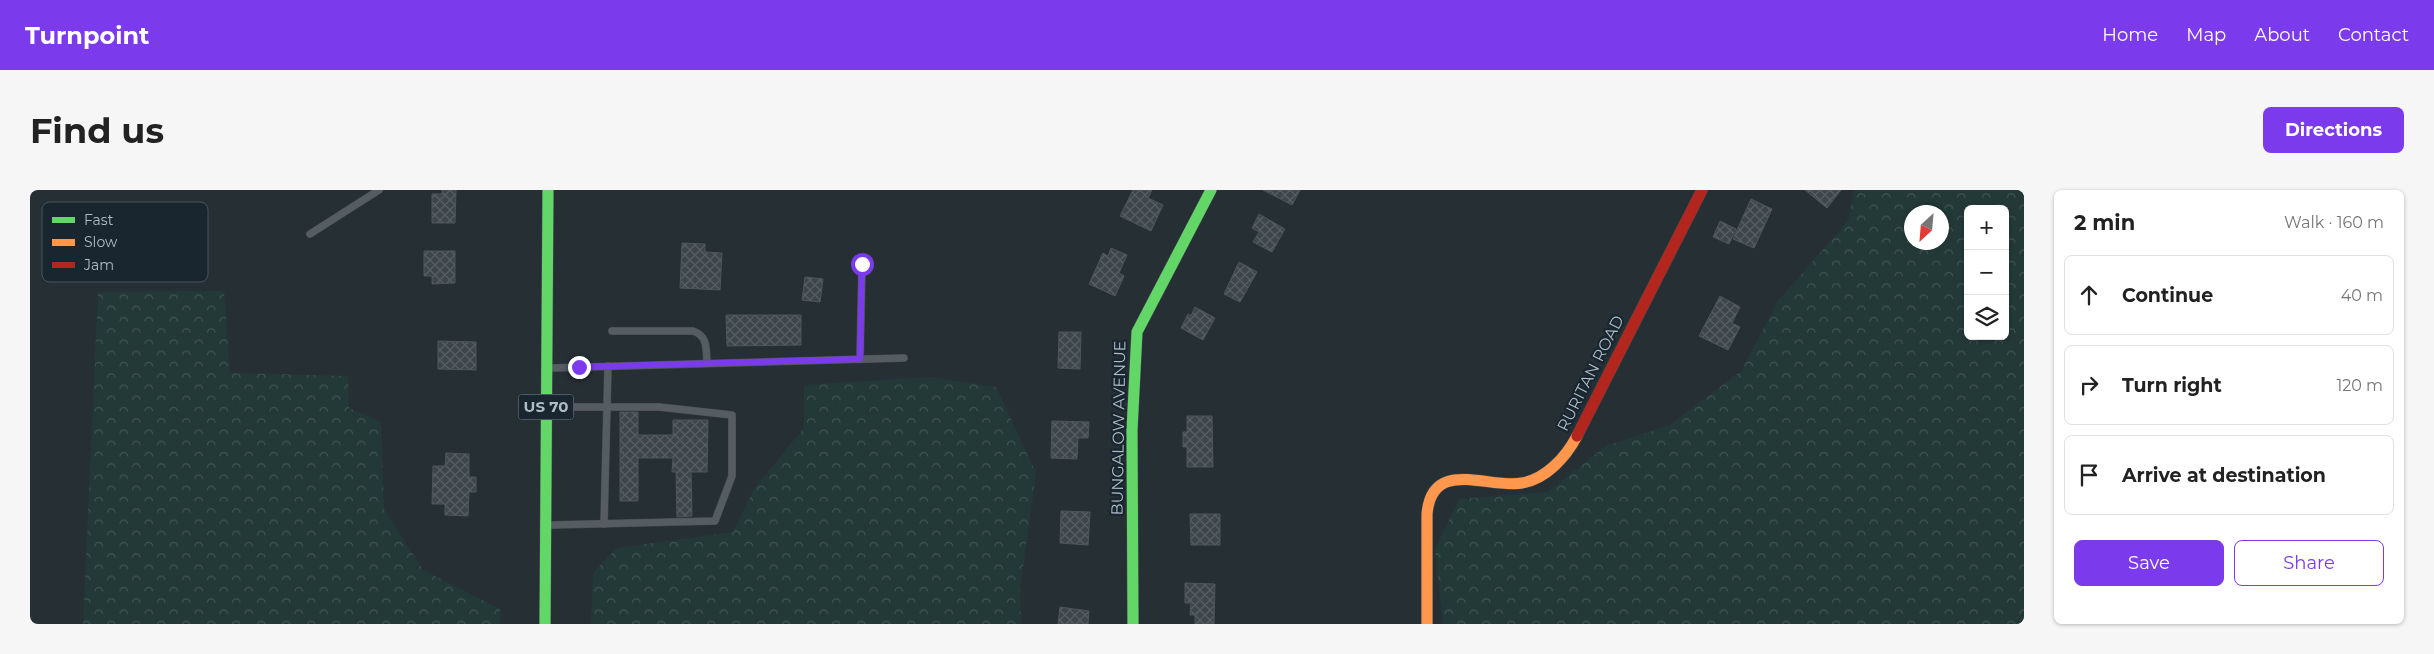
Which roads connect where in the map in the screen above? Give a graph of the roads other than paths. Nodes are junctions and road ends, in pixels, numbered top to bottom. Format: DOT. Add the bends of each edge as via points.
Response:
graph roads {
  1 [pos="379,190"];
  2 [pos="548,190"];
  3 [pos="1211,190"];
  4 [pos="1702,190"];
  5 [pos="310,234"];
  6 [pos="862,264"];
  7 [pos="612,331"];
  8 [pos="904,358"];
  9 [pos="860,359"];
  10 [pos="707,363"];
  11 [pos="608,366"];
  12 [pos="546,368"];
  13 [pos="546,407"];
  14 [pos="608,407"];
  15 [pos="604,524"];
  16 [pos="546,525"];
  17 [pos="545,624"];
  18 [pos="1132,624"];
  19 [pos="1427,624"];
  1 -- 5 [label="lane"];
  2 -- 12 [label="main road, US 70"];
  3 -- 18 [label="main road, BUNGALOW AVENUE" via="1137,332 1132,430"];
  4 -- 19 [label="main road, RURITAN ROAD" via="1580,429 1561,459 1536,479 1517,484 1456,478 1445,480 1431,494 1426,515"];
  6 -- 9 [label="lane"];
  7 -- 10 [label="lane" via="693,331 705,338"];
  8 -- 9 [label="lane"];
  9 -- 10 [label="lane"];
  10 -- 11 [label="lane"];
  11 -- 12 [label="lane"];
  11 -- 14 [label="lane"];
  12 -- 13 [label="main road, US 70"];
  13 -- 14 [label="lane"];
  13 -- 16 [label="main road, US 70"];
  14 -- 15 [label="lane"];
  14 -- 15 [label="lane" via="659,407 732,415 732,476 714,521"];
  15 -- 16 [label="lane"];
  16 -- 17 [label="main road, US 70"];
}
